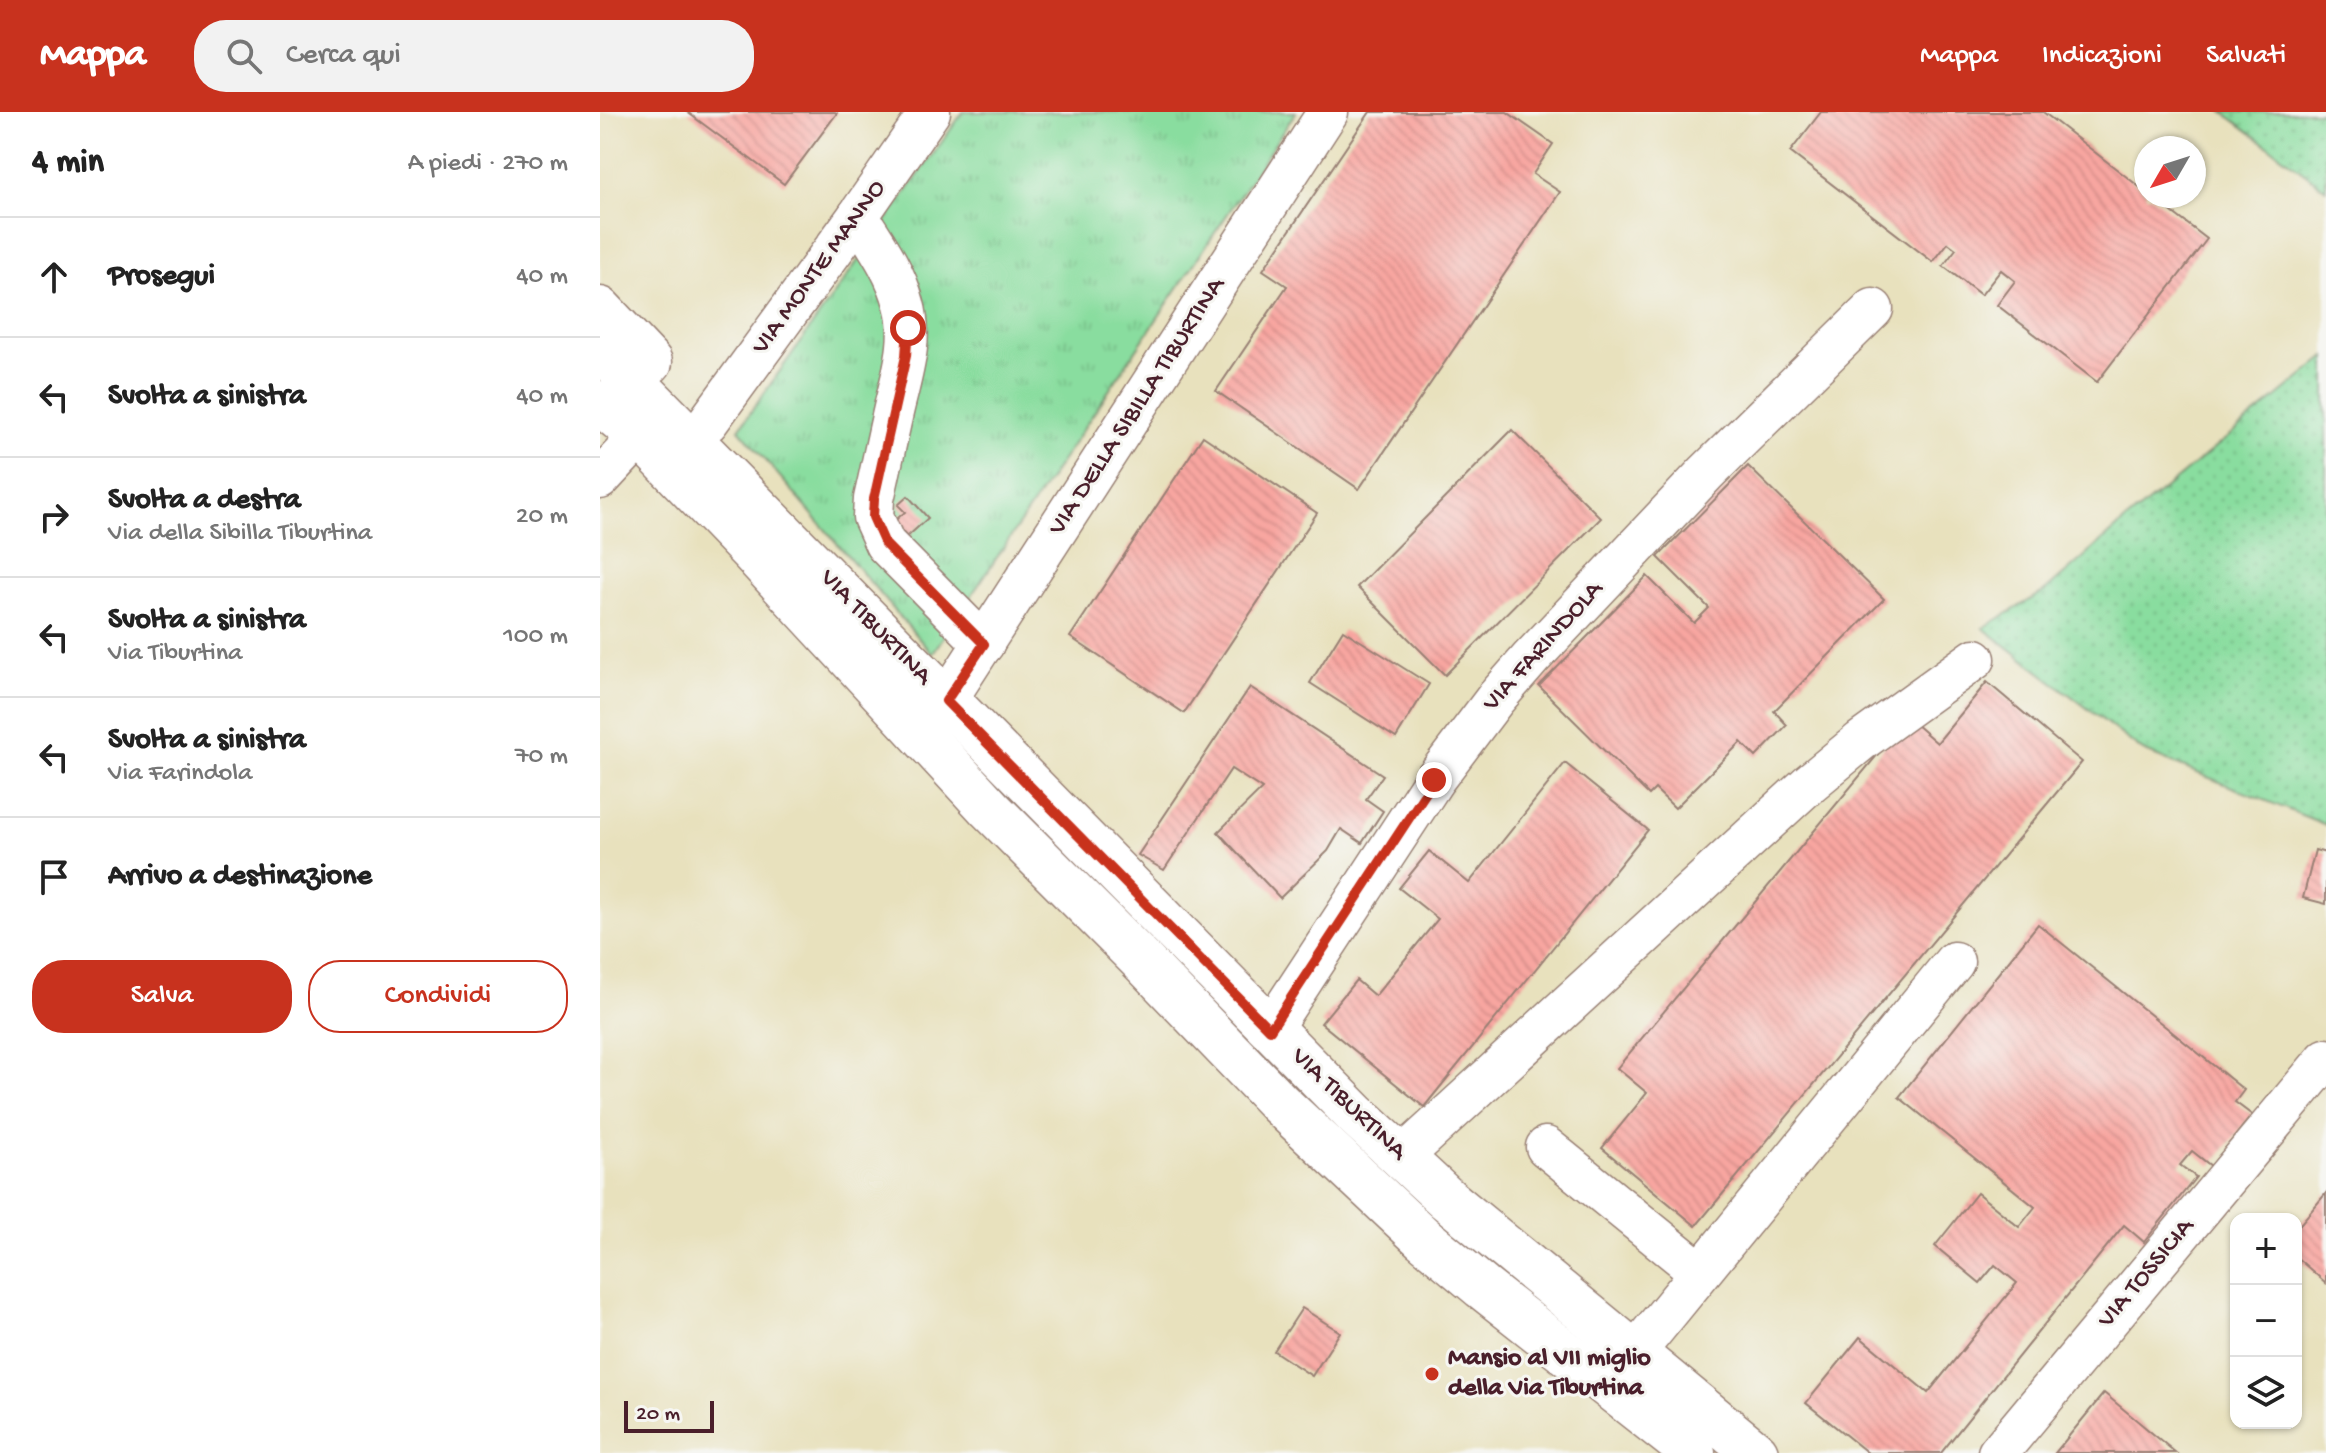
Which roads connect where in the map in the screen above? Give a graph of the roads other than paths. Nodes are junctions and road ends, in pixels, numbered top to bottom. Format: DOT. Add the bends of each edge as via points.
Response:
graph roads {
  1 [pos="930,112"];
  2 [pos="1328,112"];
  3 [pos="858,216"];
  4 [pos="600,309"];
  5 [pos="1873,309"];
  6 [pos="600,348"];
  7 [pos="600,403"];
  8 [pos="708,422"];
  9 [pos="640,436"];
  10 [pos="600,479"];
  11 [pos="984,644"];
  12 [pos="895,649"];
  13 [pos="1975,659"];
  14 [pos="946,701"];
  15 [pos="1954,962"];
  16 [pos="1270,1030"];
  17 [pos="2326,1059"];
  18 [pos="1546,1147"];
  19 [pos="1401,1158"];
  20 [pos="1700,1272"];
  21 [pos="1634,1354"];
  22 [pos="1693,1453"];
  23 [pos="1756,1453"];
  24 [pos="1998,1453"];
  1 -- 3 [label="street, VIA MONTE MANNO"];
  2 -- 11 [label="street, VIA DELLA SIBILLA TIBURTINA"];
  3 -- 8 [label="street, VIA MONTE MANNO"];
  3 -- 11 [label="street" via="898,285 908,328 873,517 885,544"];
  4 -- 8 [label="main road"];
  5 -- 16 [label="street, VIA FARINDOLA" via="1706,473 1496,698 1434,780"];
  6 -- 12 [label="main road, VIA TIBURTINA"];
  7 -- 9 [label="main road, VIA TIBURTINA"];
  8 -- 12 [label="main road"];
  9 -- 10 [label="street"];
  9 -- 22 [label="main road, VIA TIBURTINA" via="990,809 1279,1103 1423,1238"];
  11 -- 14 [label="street, VIA DELLA SIBILLA TIBURTINA"];
  12 -- 14 [label="main road, VIA TIBURTINA"];
  13 -- 19 [label="street" via="1810,783"];
  14 -- 16 [label="main road, VIA TIBURTINA"];
  15 -- 20 [label="street"];
  16 -- 19 [label="main road, VIA TIBURTINA"];
  17 -- 24 [label="street, VIA TOSSICIA"];
  18 -- 20 [label="street"];
  19 -- 21 [label="main road, VIA TIBURTINA"];
  20 -- 21 [label="street"];
  21 -- 23 [label="main road, VIA TIBURTINA"];
}
